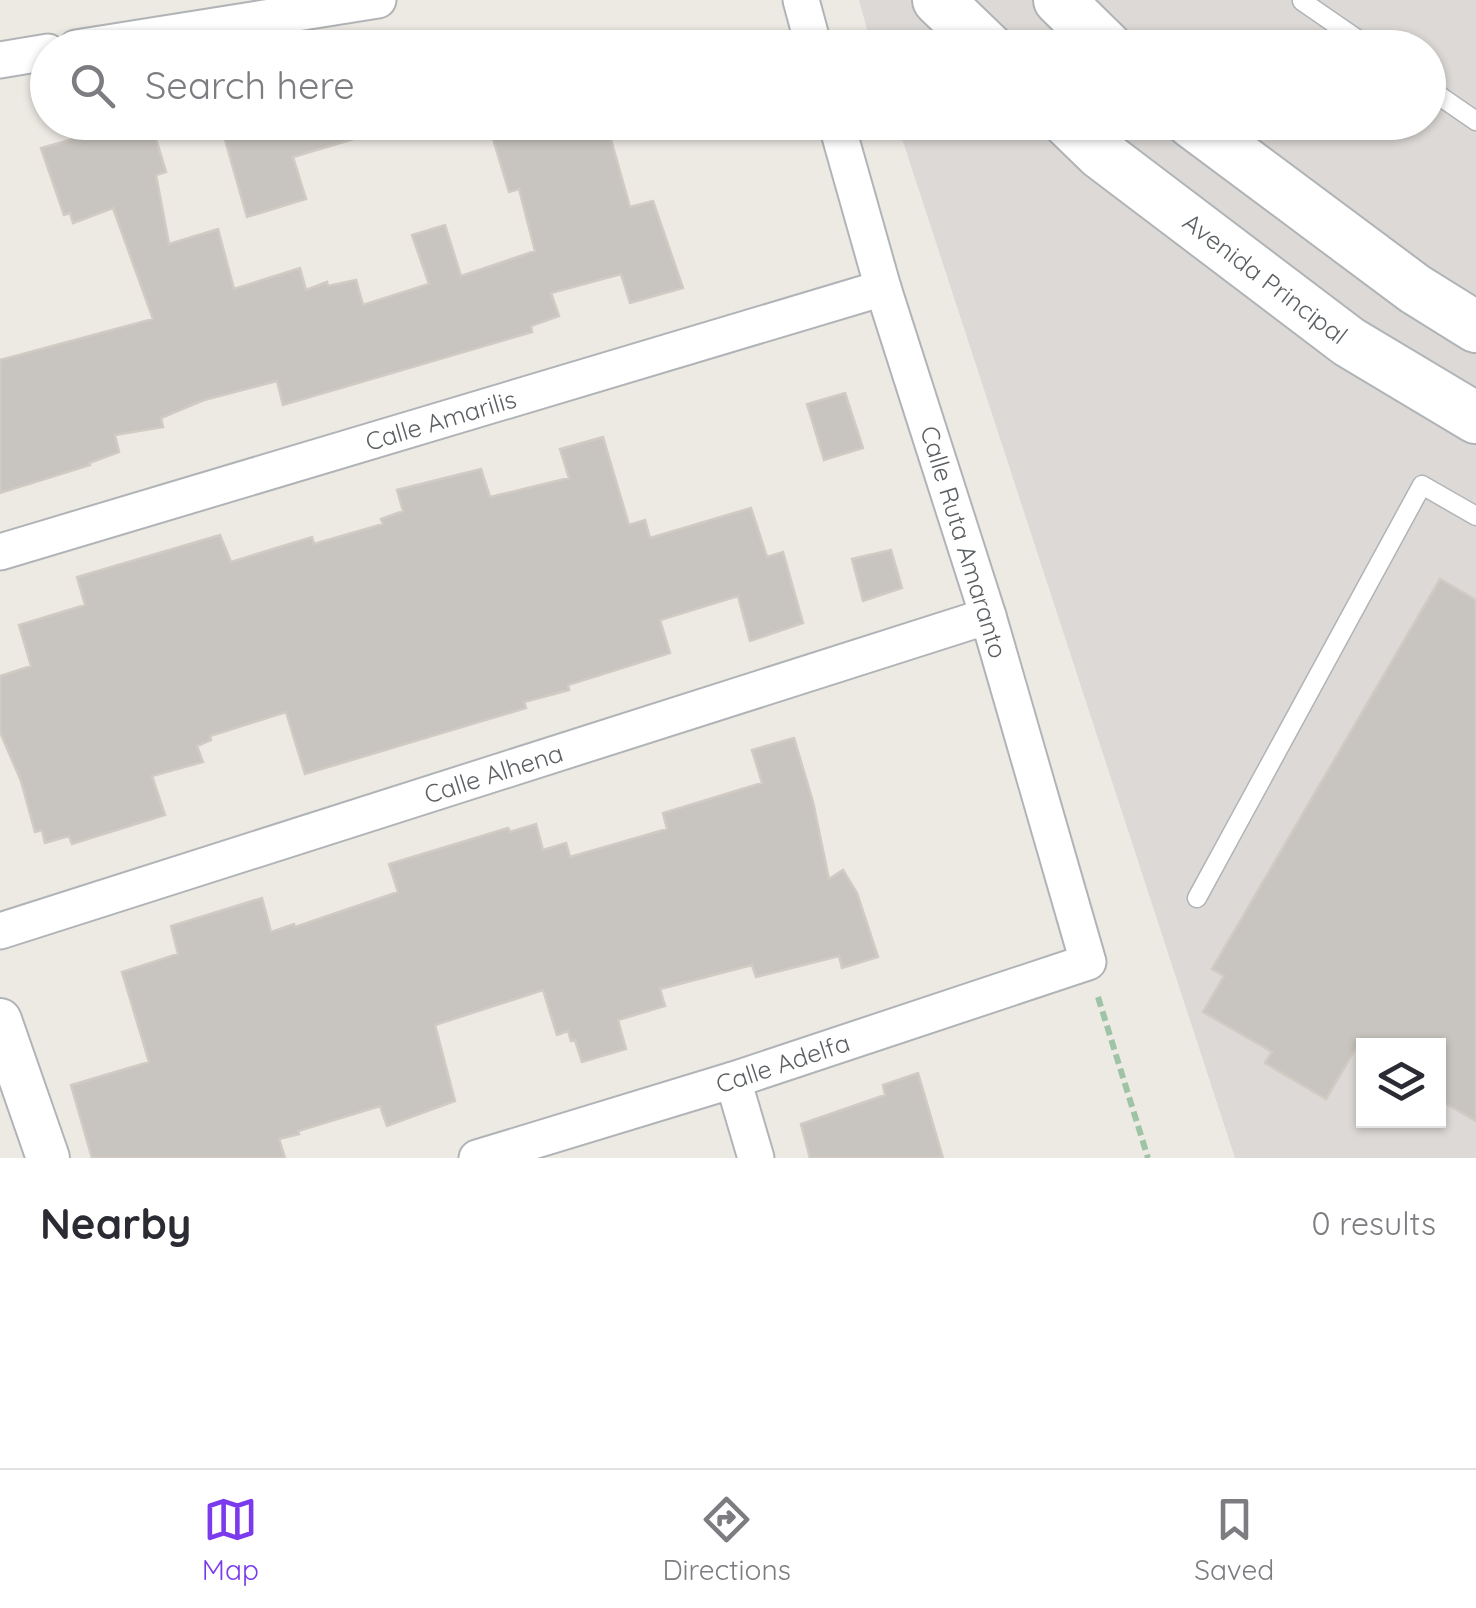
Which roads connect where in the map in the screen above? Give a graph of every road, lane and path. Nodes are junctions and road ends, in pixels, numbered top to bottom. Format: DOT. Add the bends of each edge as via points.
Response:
graph roads {
  1 [pos="378,0"];
  2 [pos="801,0"];
  3 [pos="938,0"];
  4 [pos="1059,0"];
  5 [pos="1302,0"];
  6 [pos="189,30"];
  7 [pos="809,30"];
  8 [pos="969,30"];
  9 [pos="1090,30"];
  10 [pos="1344,30"];
  11 [pos="30,55"];
  12 [pos="0,60"];
  13 [pos="1446,100"];
  14 [pos="1476,121"];
  15 [pos="841,140"];
  16 [pos="1087,140"];
  17 [pos="1215,140"];
  18 [pos="883,288"];
  19 [pos="1476,327"];
  20 [pos="1476,418"];
  21 [pos="1476,516"];
  22 [pos="0,552"];
  23 [pos="988,616"];
  24 [pos="1198,898"];
  25 [pos="0,931"];
  26 [pos="1088,962"];
  27 [pos="0,1020"];
  28 [pos="733,1080"];
  29 [pos="48,1158"];
  30 [pos="478,1158"];
  31 [pos="756,1158"];
  32 [pos="1148,1158"];
  1 -- 6 [label="street"];
  2 -- 7 [label="street"];
  3 -- 8 [label="main road"];
  4 -- 9 [label="main road"];
  5 -- 10 [label="lane"];
  11 -- 12 [label="street"];
  13 -- 14 [label="lane"];
  15 -- 18 [label="street, Calle Ruta Amaranto"];
  16 -- 20 [label="main road, Avenida Principal" via="1348,342"];
  17 -- 19 [label="main road" via="1415,290"];
  18 -- 22 [label="street, Calle Amarilis"];
  18 -- 23 [label="street, Calle Ruta Amaranto"];
  21 -- 24 [label="lane" via="1422,486"];
  23 -- 25 [label="street, Calle Alhena"];
  23 -- 26 [label="street, Calle Ruta Amaranto"];
  26 -- 28 [label="street, Calle Adelfa"];
  26 -- 32 [label="path"];
  27 -- 29 [label="street"];
  28 -- 30 [label="street, Calle Adelfa"];
  28 -- 31 [label="street"];
}
